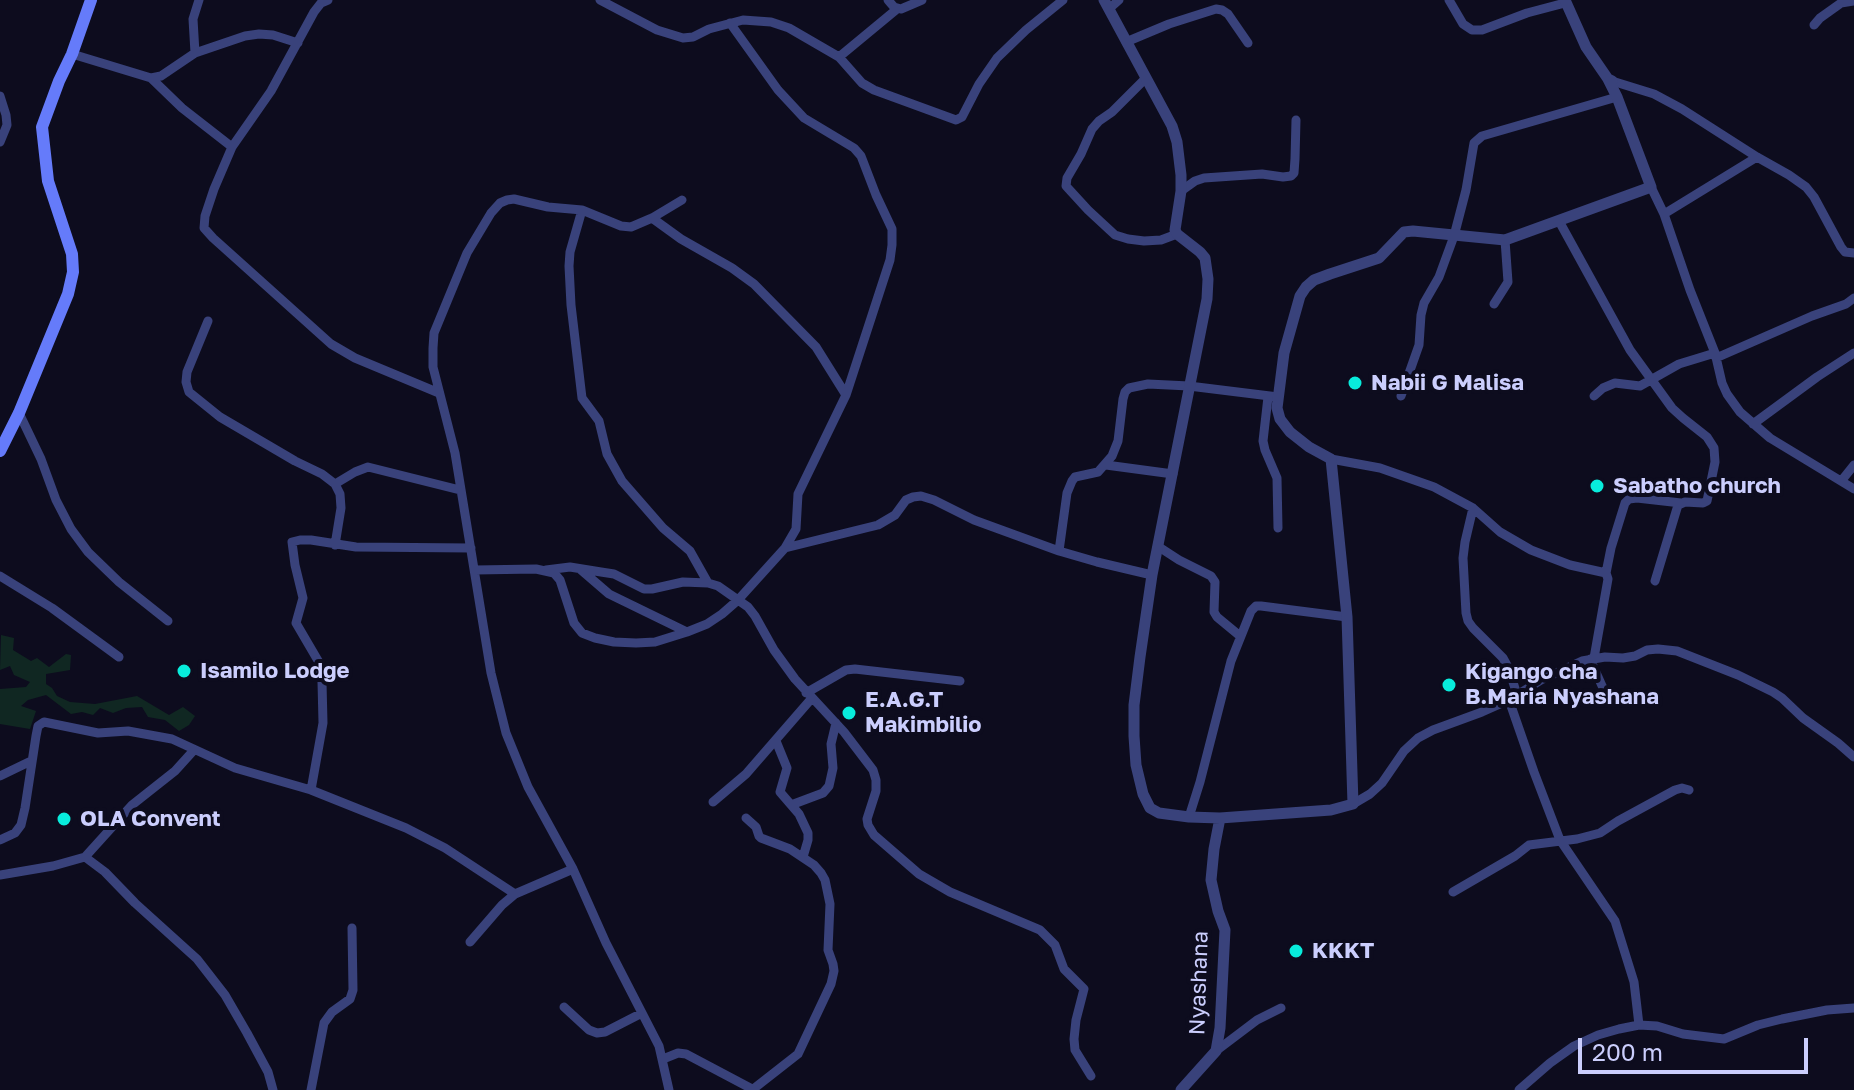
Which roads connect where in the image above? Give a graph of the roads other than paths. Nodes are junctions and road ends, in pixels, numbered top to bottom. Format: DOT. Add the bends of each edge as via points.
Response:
graph roads {
  1 [pos="91,0"];
  2 [pos="199,0"];
  3 [pos="328,0"];
  4 [pos="600,0"];
  5 [pos="888,0"];
  6 [pos="922,0"];
  7 [pos="1063,0"];
  8 [pos="1449,0"];
  9 [pos="1565,1"];
  10 [pos="1854,1"];
  11 [pos="1111,3"];
  12 [pos="897,9"];
  13 [pos="730,23"];
  14 [pos="1814,25"];
  15 [pos="1126,42"];
  16 [pos="298,43"];
  17 [pos="1248,43"];
  18 [pos="195,53"];
  19 [pos="72,54"];
  20 [pos="839,57"];
  21 [pos="151,78"];
  22 [pos="1146,78"];
  23 [pos="1610,80"];
  24 [pos="0,96"];
  25 [pos="1617,97"];
  26 [pos="1296,120"];
  27 [pos="0,142"];
  28 [pos="232,147"];
  29 [pos="1757,157"];
  30 [pos="1651,187"];
  31 [pos="1181,191"];
  32 [pos="682,200"];
  33 [pos="582,210"];
  34 [pos="1664,214"];
  35 [pos="652,218"];
  36 [pos="1559,221"];
  37 [pos="1177,234"];
  38 [pos="1454,236"];
  39 [pos="1505,240"];
  40 [pos="1854,253"];
  41 [pos="1854,298"];
  42 [pos="1494,304"];
  43 [pos="208,321"];
  44 [pos="1854,353"];
  45 [pos="1715,356"];
  46 [pos="1651,379"];
  47 [pos="1189,386"];
  48 [pos="439,393"];
  49 [pos="846,395"];
  50 [pos="1401,396"];
  51 [pos="1594,396"];
  52 [pos="1273,397"];
  53 [pos="19,413"];
  54 [pos="1753,424"];
  55 [pos="0,451"];
  56 [pos="1331,459"];
  57 [pos="1106,465"];
  58 [pos="1854,465"];
  59 [pos="1173,474"];
  60 [pos="1842,480"];
  61 [pos="335,484"];
  62 [pos="1854,489"];
  63 [pos="460,490"];
  64 [pos="1681,503"];
  65 [pos="1473,508"];
  66 [pos="1278,528"];
  67 [pos="796,529"];
  68 [pos="819,540"];
  69 [pos="335,545"];
  70 [pos="1159,547"];
  71 [pos="471,548"];
  72 [pos="785,548"];
  73 [pos="1059,551"];
  74 [pos="580,569"];
  75 [pos="475,570"];
  76 [pos="546,570"];
  77 [pos="1606,573"];
  78 [pos="1152,575"];
  79 [pos="0,576"];
  80 [pos="1655,581"];
  81 [pos="708,583"];
  82 [pos="738,600"];
  83 [pos="1347,617"];
  84 [pos="168,621"];
  85 [pos="687,632"];
  86 [pos="1240,636"];
  87 [pos="119,657"];
  88 [pos="1592,659"];
  89 [pos="960,681"];
  90 [pos="1625,695"];
  91 [pos="809,696"];
  92 [pos="1513,697"];
  93 [pos="836,723"];
  94 [pos="776,741"];
  95 [pos="194,750"];
  96 [pos="1854,757"];
  97 [pos="31,761"];
  98 [pos="0,776"];
  99 [pos="311,790"];
  100 [pos="1689,790"];
  101 [pos="713,802"];
  102 [pos="1353,804"];
  103 [pos="791,805"];
  104 [pos="1189,817"];
  105 [pos="746,818"];
  106 [pos="1220,818"];
  107 [pos="0,840"];
  108 [pos="1560,840"];
  109 [pos="85,857"];
  110 [pos="803,857"];
  111 [pos="573,869"];
  112 [pos="0,875"];
  113 [pos="1453,892"];
  114 [pos="515,894"];
  115 [pos="352,928"];
  116 [pos="470,942"];
  117 [pos="564,1007"];
  118 [pos="1281,1008"];
  119 [pos="1854,1008"];
  120 [pos="642,1013"];
  121 [pos="1639,1025"];
  122 [pos="1216,1051"];
  123 [pos="663,1059"];
  124 [pos="1091,1076"];
  125 [pos="273,1090"];
  126 [pos="311,1090"];
  127 [pos="669,1090"];
  128 [pos="753,1090"];
  129 [pos="1181,1090"];
  130 [pos="1519,1090"];
  1 -- 19 [label="main road"];
  2 -- 18 [label="street" via="193,19"];
  3 -- 16 [label="street" via="314,12"];
  4 -- 13 [label="street" via="683,38"];
  5 -- 12 [label="street"];
  6 -- 12 [label="street"];
  7 -- 20 [label="street" via="997,58 956,120 874,90"];
  8 -- 9 [label="street" via="1472,30"];
  9 -- 23 [label="street" via="1586,47"];
  10 -- 14 [label="street" via="1841,3"];
  11 -- 15 [label="street"];
  12 -- 20 [label="street"];
  13 -- 20 [label="street" via="771,22"];
  13 -- 49 [label="street" via="804,118 861,156 892,229 890,260"];
  15 -- 17 [label="street" via="1216,9 1228,14"];
  15 -- 22 [label="street"];
  16 -- 18 [label="street" via="259,34"];
  16 -- 28 [label="street"];
  18 -- 21 [label="street"];
  19 -- 21 [label="street"];
  19 -- 53 [label="main road" via="42,127 48,181 73,272"];
  21 -- 28 [label="street"];
  22 -- 31 [label="street" via="1177,142"];
  22 -- 37 [label="street" via="1092,129 1066,186 1115,235 1144,241"];
  23 -- 25 [label="street"];
  23 -- 29 [label="street" via="1654,94"];
  24 -- 27 [label="street" via="7,125"];
  25 -- 30 [label="street"];
  25 -- 38 [label="street" via="1477,139"];
  26 -- 31 [label="street" via="1291,176 1204,178"];
  28 -- 48 [label="street" via="205,216 207,233 331,344"];
  29 -- 34 [label="street"];
  29 -- 40 [label="street" via="1806,187 1841,247"];
  30 -- 34 [label="street"];
  30 -- 36 [label="street"];
  31 -- 37 [label="street"];
  32 -- 35 [label="street"];
  33 -- 35 [label="street" via="621,226"];
  33 -- 48 [label="street" via="514,199 491,213 467,253 434,333"];
  33 -- 81 [label="street" via="569,266 582,398 599,421 607,454 622,481 690,551"];
  34 -- 45 [label="street"];
  35 -- 49 [label="street" via="754,284 816,347"];
  36 -- 39 [label="street"];
  36 -- 46 [label="street" via="1620,334"];
  37 -- 47 [label="street" via="1205,258 1208,279"];
  38 -- 39 [label="street"];
  38 -- 50 [label="street" via="1424,303 1419,345"];
  38 -- 52 [label="street" via="1404,232 1379,258 1306,287 1290,325"];
  39 -- 42 [label="street" via="1508,282"];
  41 -- 45 [label="street"];
  43 -- 61 [label="street" via="187,372 189,392 220,417"];
  44 -- 54 [label="street"];
  45 -- 46 [label="street" via="1679,364"];
  45 -- 54 [label="street" via="1727,394"];
  46 -- 51 [label="street" via="1640,386 1609,385"];
  46 -- 64 [label="street" via="1672,408 1714,448 1707,501"];
  47 -- 52 [label="street"];
  47 -- 57 [label="street" via="1129,388 1118,441"];
  47 -- 59 [label="street"];
  48 -- 63 [label="street"];
  49 -- 67 [label="street" via="798,494"];
  52 -- 56 [label="street" via="1290,432"];
  52 -- 66 [label="street" via="1263,441 1277,478"];
  53 -- 55 [label="main road"];
  53 -- 84 [label="street" via="71,529 119,582"];
  54 -- 60 [label="street"];
  56 -- 65 [label="street" via="1412,478"];
  56 -- 83 [label="street"];
  57 -- 59 [label="street"];
  57 -- 73 [label="street" via="1072,481"];
  58 -- 60 [label="street"];
  59 -- 70 [label="street"];
  60 -- 62 [label="street"];
  61 -- 63 [label="street" via="368,467"];
  61 -- 69 [label="street" via="341,508"];
  63 -- 71 [label="street"];
  64 -- 77 [label="street" via="1629,499"];
  64 -- 80 [label="street"];
  65 -- 77 [label="street" via="1531,550"];
  65 -- 92 [label="street" via="1463,558 1468,621 1503,658"];
  67 -- 68 [label="street"];
  67 -- 72 [label="street"];
  68 -- 72 [label="street"];
  68 -- 73 [label="street" via="878,525 906,500 921,496"];
  69 -- 71 [label="street"];
  69 -- 99 [label="street" via="292,542 303,598 296,623 320,664 322,682 323,723"];
  70 -- 78 [label="street"];
  70 -- 86 [label="street" via="1211,576 1214,612"];
  71 -- 75 [label="street"];
  72 -- 82 [label="street"];
  73 -- 78 [label="street"];
  74 -- 76 [label="street"];
  74 -- 81 [label="street" via="614,574 644,589"];
  74 -- 85 [label="street" via="609,594"];
  75 -- 76 [label="street"];
  75 -- 111 [label="street" via="506,733 528,787"];
  76 -- 85 [label="street" via="560,580 582,633 636,643"];
  77 -- 88 [label="street"];
  78 -- 104 [label="street" via="1134,705 1136,765 1153,812"];
  79 -- 87 [label="street"];
  81 -- 82 [label="street"];
  82 -- 85 [label="street"];
  82 -- 91 [label="street" via="755,616"];
  83 -- 86 [label="street" via="1256,606"];
  83 -- 102 [label="street"];
  86 -- 104 [label="street"];
  88 -- 90 [label="street" via="1608,694"];
  88 -- 92 [label="street"];
  88 -- 96 [label="street" via="1677,651 1782,698"];
  89 -- 91 [label="street" via="855,669"];
  91 -- 93 [label="street"];
  91 -- 94 [label="street"];
  92 -- 102 [label="street" via="1418,738 1382,783"];
  92 -- 108 [label="street"];
  93 -- 103 [label="street" via="829,786"];
  93 -- 124 [label="street" via="873,770 876,791 867,819 874,835 919,874 1040,930 1055,945 1064,969 1084,989 1074,1039"];
  94 -- 101 [label="street"];
  94 -- 103 [label="street" via="787,768 780,792"];
  95 -- 97 [label="street" via="152,735 98,733 44,722 38,726"];
  95 -- 99 [label="street"];
  95 -- 109 [label="street" via="123,814"];
  97 -- 98 [label="street"];
  97 -- 107 [label="street" via="21,825"];
  99 -- 114 [label="street" via="406,828"];
  100 -- 108 [label="street" via="1675,790 1600,833"];
  102 -- 106 [label="street"];
  103 -- 110 [label="street" via="808,833"];
  104 -- 106 [label="street"];
  105 -- 110 [label="street" via="761,838"];
  106 -- 122 [label="street, Nyashana" via="1211,880 1225,930"];
  108 -- 113 [label="street" via="1529,845"];
  108 -- 121 [label="street" via="1615,921 1634,982"];
  109 -- 112 [label="street"];
  109 -- 125 [label="street" via="197,959 225,995"];
  110 -- 128 [label="street" via="825,880 834,976 798,1054"];
  111 -- 114 [label="street"];
  111 -- 120 [label="street"];
  114 -- 116 [label="street"];
  115 -- 126 [label="street" via="353,990 324,1023"];
  117 -- 120 [label="street" via="597,1033"];
  118 -- 122 [label="street"];
  119 -- 121 [label="street" via="1782,1019 1724,1039"];
  120 -- 123 [label="street"];
  121 -- 130 [label="street" via="1574,1046"];
  122 -- 129 [label="street, Nyashana"];
  123 -- 127 [label="street"];
  123 -- 128 [label="street" via="686,1054"];
}
